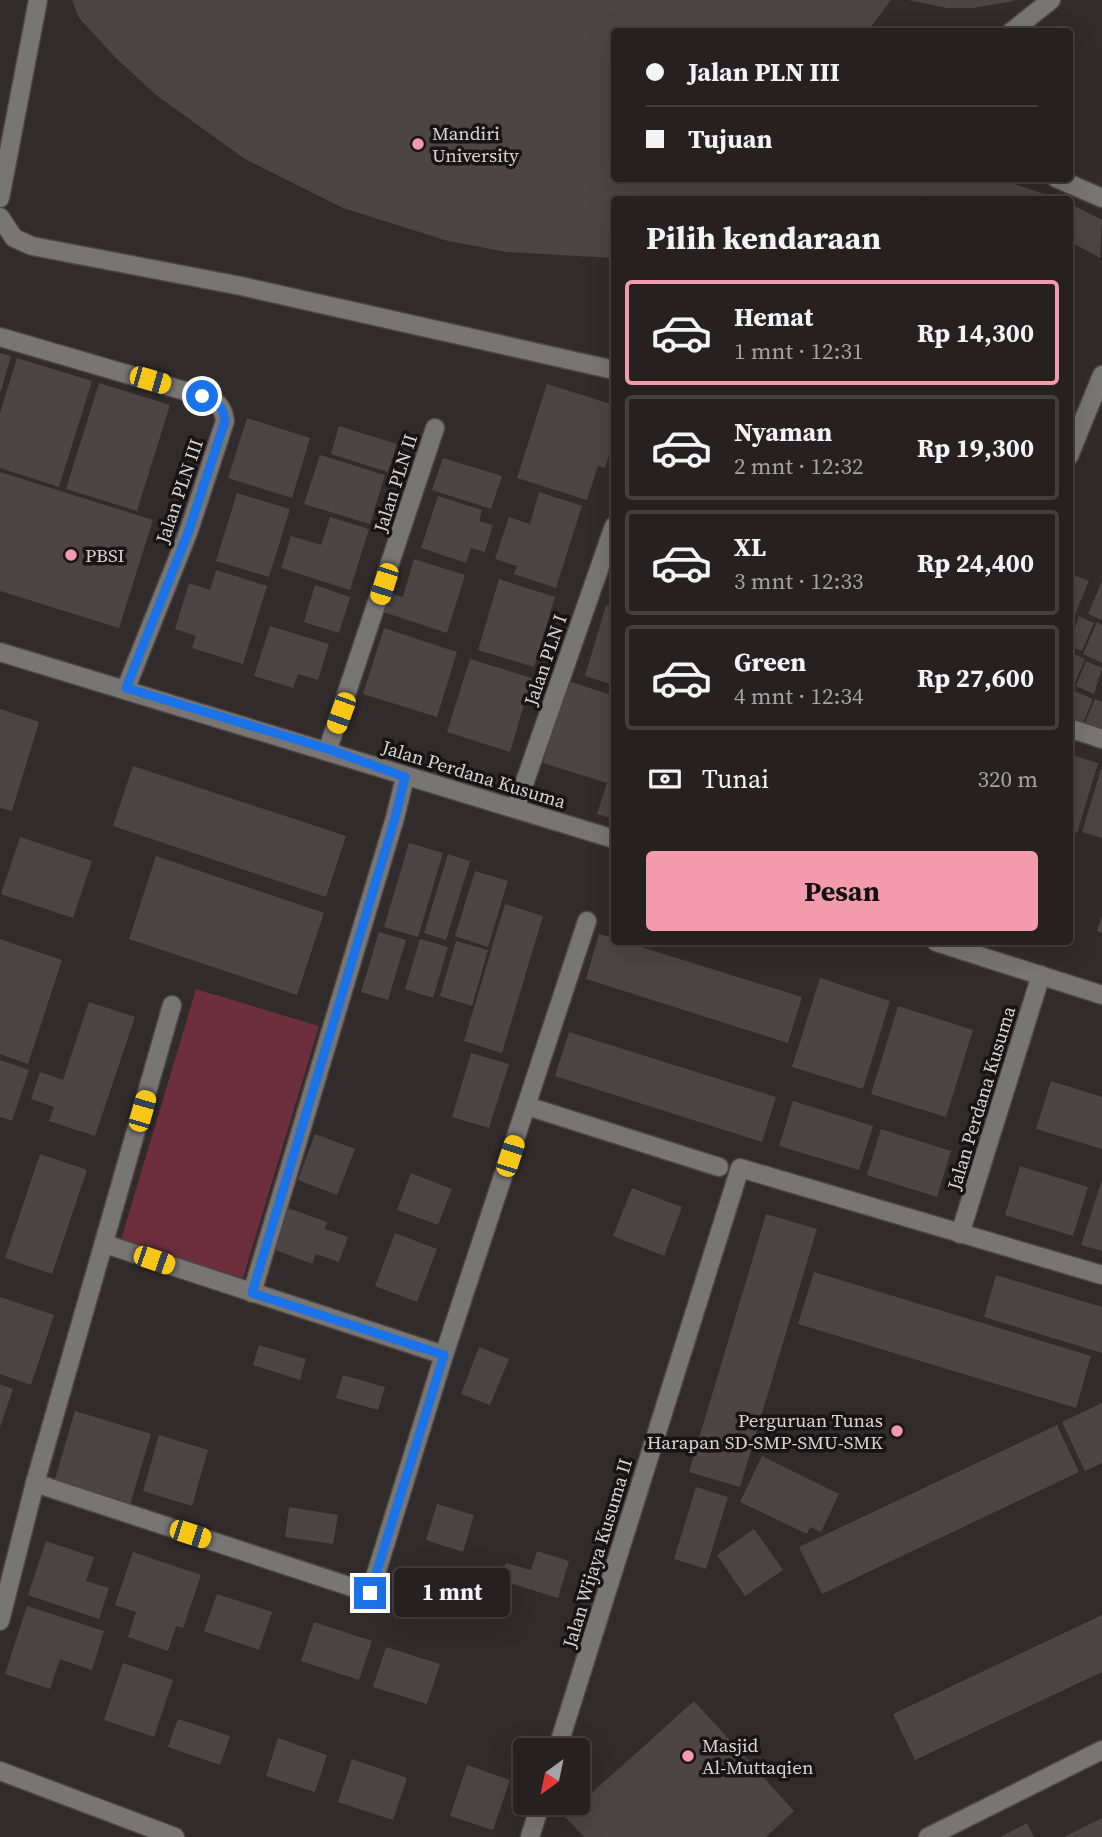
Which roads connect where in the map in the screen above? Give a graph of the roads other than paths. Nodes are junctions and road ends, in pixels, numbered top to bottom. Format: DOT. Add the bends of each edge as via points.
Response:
graph roads {
  1 [pos="38,0"];
  2 [pos="1051,0"];
  3 [pos="1016,28"];
  4 [pos="1065,182"];
  5 [pos="0,198"];
  6 [pos="1102,198"];
  7 [pos="0,217"];
  8 [pos="0,337"];
  9 [pos="611,369"];
  10 [pos="1102,375"];
  11 [pos="435,428"];
  12 [pos="1073,446"];
  13 [pos="611,535"];
  14 [pos="0,652"];
  15 [pos="126,688"];
  16 [pos="1073,729"];
  17 [pos="1102,739"];
  18 [pos="328,749"];
  19 [pos="405,777"];
  20 [pos="516,807"];
  21 [pos="611,838"];
  22 [pos="587,921"];
  23 [pos="946,945"];
  24 [pos="1041,975"];
  25 [pos="1102,995"];
  26 [pos="172,1005"];
  27 [pos="527,1106"];
  28 [pos="719,1167"];
  29 [pos="961,1234"];
  30 [pos="105,1244"];
  31 [pos="1102,1275"];
  32 [pos="252,1293"];
  33 [pos="444,1355"];
  34 [pos="35,1483"];
  35 [pos="0,1621"];
  36 [pos="561,1738"];
  37 [pos="1102,1750"];
  38 [pos="0,1771"];
  39 [pos="537,1815"];
  40 [pos="175,1837"];
  41 [pos="530,1837"];
  42 [pos="928,1837"];
  1 -- 5 [label="street"];
  2 -- 3 [label="street"];
  4 -- 6 [label="street"];
  7 -- 9 [label="street" via="14,238 32,246 241,286"];
  8 -- 15 [label="street, Jalan PLN III" via="202,396 224,410 225,421 188,533"];
  10 -- 12 [label="street"];
  11 -- 18 [label="street, Jalan PLN II"];
  13 -- 20 [label="street, Jalan PLN I"];
  14 -- 15 [label="street, Jalan Perdana Kusuma"];
  15 -- 18 [label="street, Jalan Perdana Kusuma"];
  16 -- 17 [label="street"];
  18 -- 19 [label="street, Jalan Perdana Kusuma"];
  19 -- 20 [label="street, Jalan Perdana Kusuma"];
  19 -- 32 [label="street"];
  20 -- 21 [label="street, Jalan Perdana Kusuma"];
  22 -- 27 [label="street"];
  23 -- 24 [label="street"];
  24 -- 25 [label="street"];
  24 -- 29 [label="street, Jalan Perdana Kusuma"];
  26 -- 30 [label="street"];
  27 -- 28 [label="street"];
  27 -- 33 [label="street"];
  29 -- 31 [label="street"];
  29 -- 36 [label="street, Jalan Wijaya Kusuma II" via="740,1168"];
  30 -- 32 [label="street"];
  30 -- 34 [label="street"];
  32 -- 33 [label="street"];
  33 -- 34 [label="street" via="370,1593"];
  34 -- 35 [label="street"];
  37 -- 42 [label="street"];
  38 -- 40 [label="street"];
  39 -- 41 [label="street"];
}
